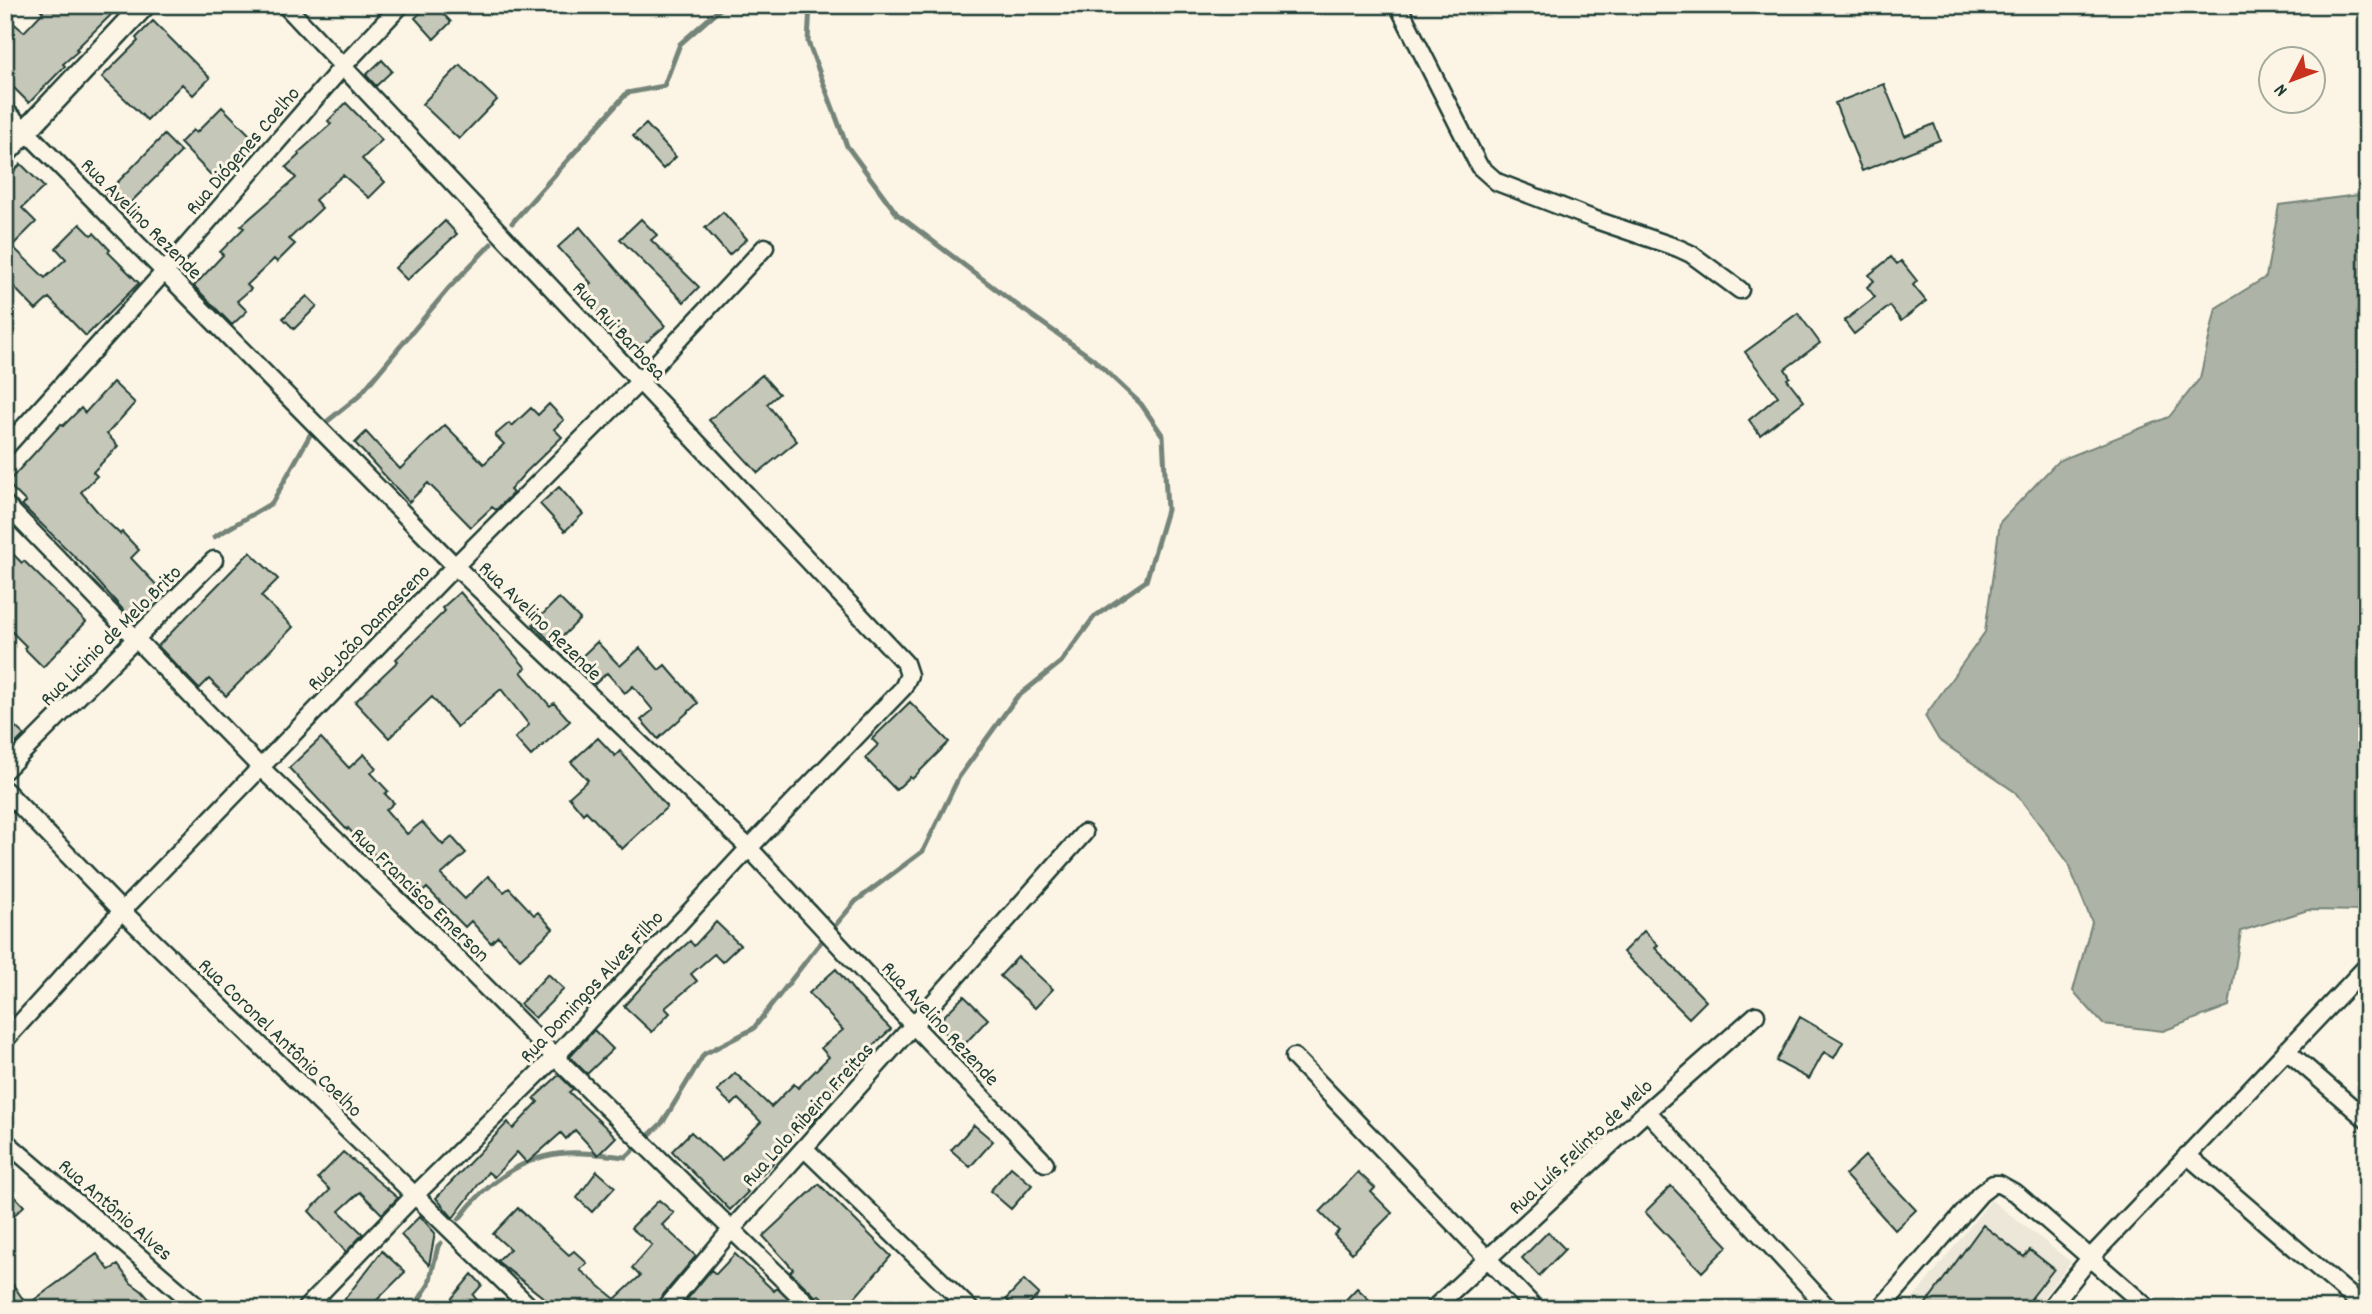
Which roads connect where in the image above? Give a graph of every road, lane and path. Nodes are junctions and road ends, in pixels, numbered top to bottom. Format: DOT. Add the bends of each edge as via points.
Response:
graph roads {
  1 [pos="144,5"];
  2 [pos="285,5"];
  3 [pos="401,5"];
  4 [pos="1398,5"];
  5 [pos="344,65"];
  6 [pos="5,110"];
  7 [pos="26,131"];
  8 [pos="5,153"];
  9 [pos="765,247"];
  10 [pos="165,271"];
  11 [pos="1740,290"];
  12 [pos="639,382"];
  13 [pos="5,448"];
  14 [pos="5,504"];
  15 [pos="214,560"];
  16 [pos="455,566"];
  17 [pos="136,637"];
  18 [pos="903,688"];
  19 [pos="262,769"];
  20 [pos="5,770"];
  21 [pos="5,790"];
  22 [pos="1084,833"];
  23 [pos="749,848"];
  24 [pos="122,911"];
  25 [pos="2367,966"];
  26 [pos="1756,1015"];
  27 [pos="914,1026"];
  28 [pos="5,1040"];
  29 [pos="2286,1050"];
  30 [pos="555,1057"];
  31 [pos="1294,1057"];
  32 [pos="1647,1111"];
  33 [pos="2367,1120"];
  34 [pos="5,1141"];
  35 [pos="804,1148"];
  36 [pos="2188,1154"];
  37 [pos="1045,1163"];
  38 [pos="414,1196"];
  39 [pos="732,1229"];
  40 [pos="2090,1258"];
  41 [pos="1489,1259"];
  42 [pos="200,1309"];
  43 [pos="305,1309"];
  44 [pos="532,1309"];
  45 [pos="665,1309"];
  46 [pos="813,1309"];
  47 [pos="970,1309"];
  48 [pos="1433,1309"];
  49 [pos="1536,1309"];
  50 [pos="1829,1309"];
  51 [pos="1880,1309"];
  52 [pos="2049,1309"];
  53 [pos="2149,1309"];
  54 [pos="2366,1309"];
  1 -- 7 [label="main road"];
  2 -- 5 [label="street, Rua Rui Barbosa"];
  3 -- 5 [label="street, Rua Diógenes Coelho"];
  4 -- 11 [label="street" via="1488,176 1581,215 1678,248"];
  5 -- 10 [label="street, Rua Diógenes Coelho"];
  5 -- 12 [label="street, Rua Rui Barbosa"];
  6 -- 7 [label="street, Rua Avelino Rezende"];
  7 -- 8 [label="main road"];
  7 -- 10 [label="street, Rua Avelino Rezende"];
  9 -- 12 [label="street, Rua João Damasceno"];
  10 -- 13 [label="street, Rua Diógenes Coelho"];
  10 -- 16 [label="street, Rua Avelino Rezende"];
  12 -- 16 [label="street, Rua João Damasceno"];
  12 -- 18 [label="street, Rua Rui Barbosa" via="905,663 908,680"];
  14 -- 17 [label="street, Rua Francisco Emerson"];
  15 -- 17 [label="street, Rua Licinio de Melo Brito"];
  16 -- 19 [label="street, Rua João Damasceno"];
  16 -- 23 [label="street, Rua Avelino Rezende"];
  17 -- 19 [label="street, Rua Francisco Emerson"];
  17 -- 20 [label="street, Rua Licinio de Melo Brito"];
  18 -- 23 [label="street, Rua Domingos Alves Filho"];
  19 -- 24 [label="street, Rua João Damasceno"];
  19 -- 30 [label="street, Rua Francisco Emerson"];
  21 -- 24 [label="street, Rua Coronel Antônio Coelho"];
  22 -- 27 [label="street, Rua Lolo Ribeiro Freitas"];
  23 -- 27 [label="street, Rua Avelino Rezende"];
  23 -- 30 [label="street, Rua Domingos Alves Filho"];
  24 -- 28 [label="street, Rua João Damasceno"];
  24 -- 38 [label="street, Rua Coronel Antônio Coelho"];
  25 -- 29 [label="street"];
  26 -- 32 [label="street, Rua Luís Felinto de Melo"];
  27 -- 35 [label="street, Rua Lolo Ribeiro Freitas"];
  27 -- 37 [label="street, Rua Avelino Rezende"];
  29 -- 33 [label="street"];
  29 -- 36 [label="street"];
  30 -- 38 [label="street, Rua Domingos Alves Filho"];
  30 -- 39 [label="street, Rua Francisco Emerson"];
  31 -- 41 [label="street"];
  32 -- 41 [label="street, Rua Luís Felinto de Melo"];
  32 -- 50 [label="street"];
  34 -- 42 [label="street, Rua Antônio Alves"];
  35 -- 39 [label="street, Rua Lolo Ribeiro Freitas"];
  35 -- 47 [label="street"];
  36 -- 40 [label="street"];
  36 -- 54 [label="street"];
  38 -- 43 [label="street, Rua Domingos Alves Filho"];
  38 -- 44 [label="street, Rua Coronel Antônio Coelho"];
  39 -- 45 [label="street, Rua Lolo Ribeiro Freitas"];
  39 -- 46 [label="street, Rua Francisco Emerson"];
  40 -- 51 [label="street" via="2017,1194 1993,1184"];
  40 -- 52 [label="street"];
  40 -- 53 [label="street"];
  41 -- 48 [label="street, Rua Luís Felinto de Melo"];
  41 -- 49 [label="street"];
}
